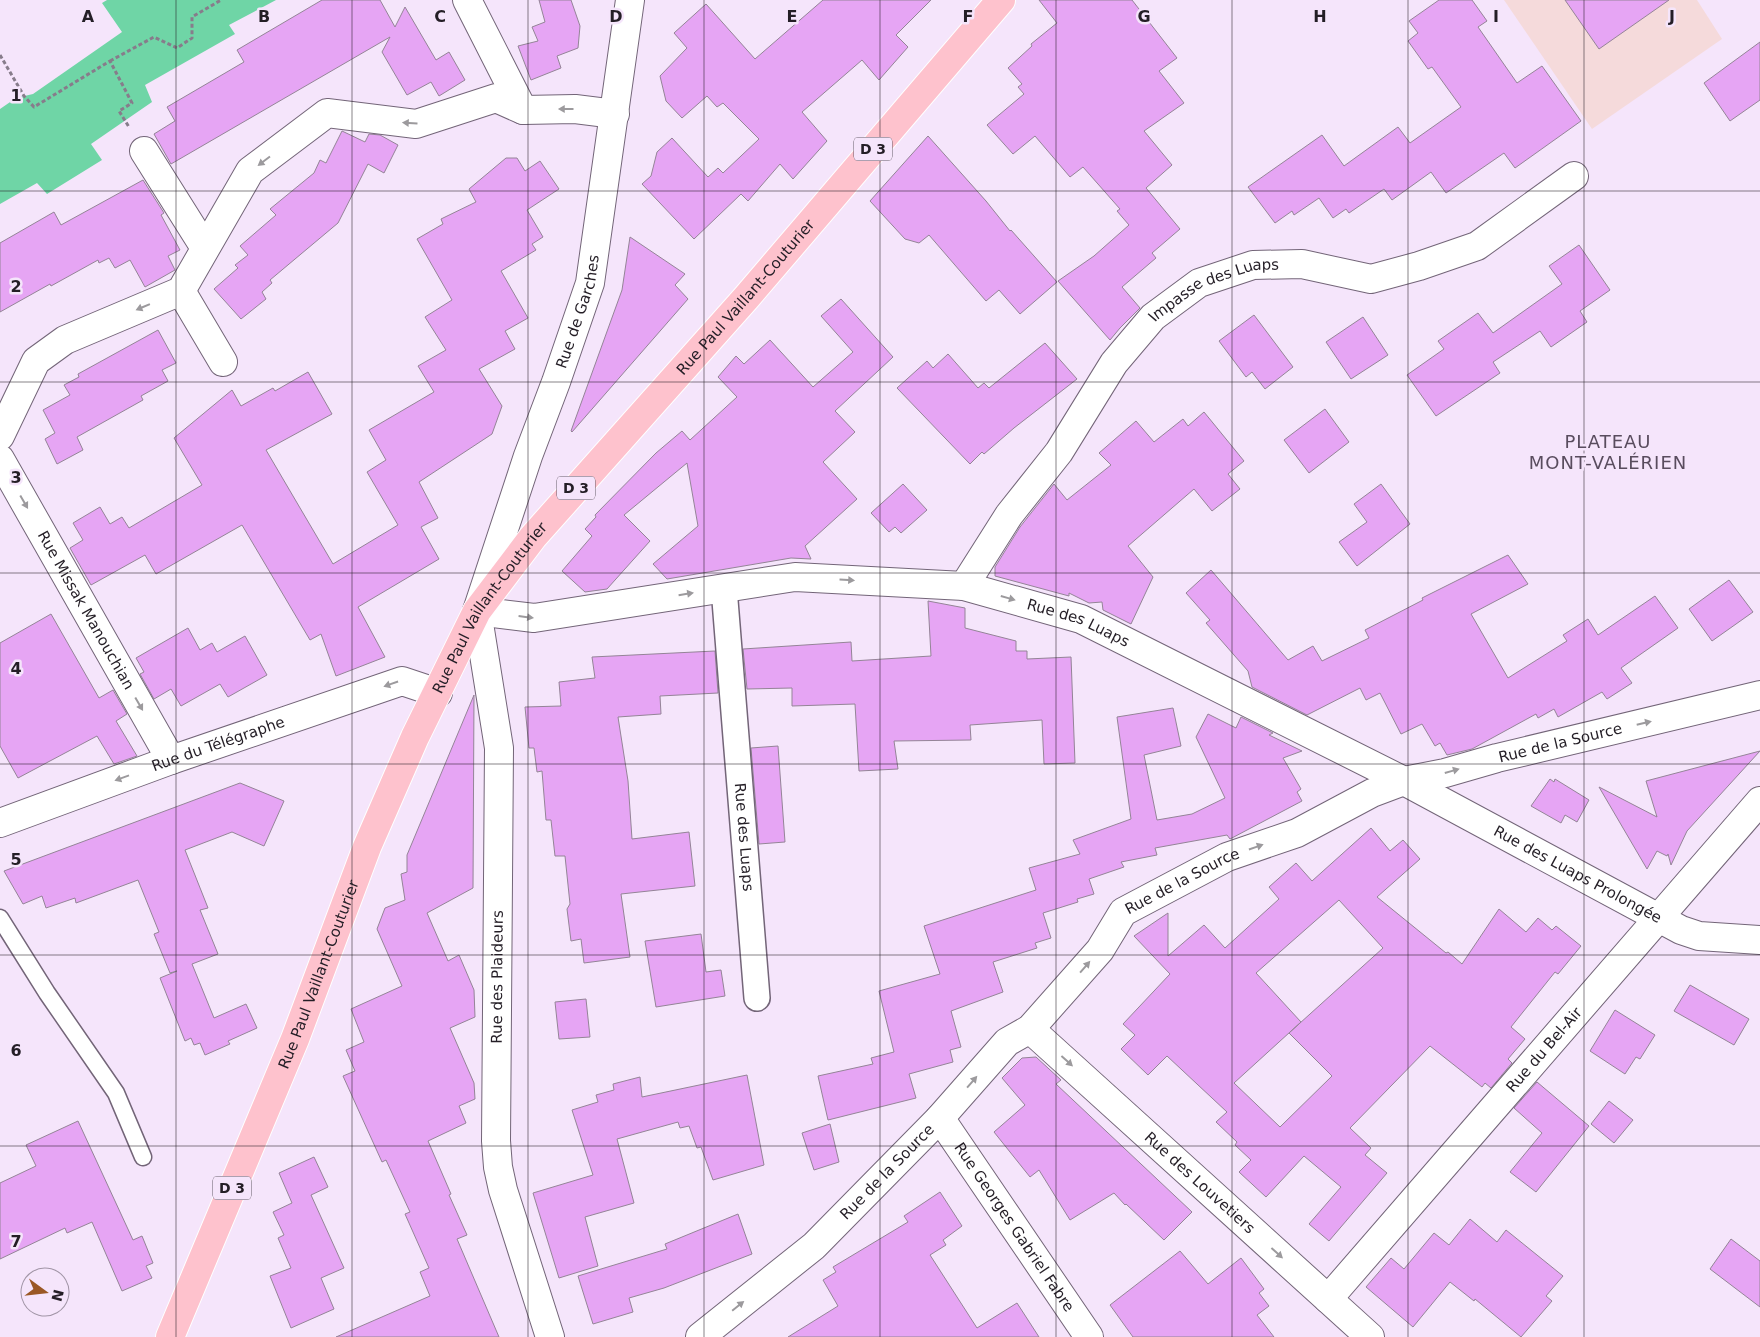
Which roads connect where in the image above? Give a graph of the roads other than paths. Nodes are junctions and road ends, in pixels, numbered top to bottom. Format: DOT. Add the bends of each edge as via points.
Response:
graph roads {
  1 [pos="467,0"];
  2 [pos="630,0"];
  3 [pos="1001,0"];
  4 [pos="522,110"];
  5 [pos="615,114"];
  6 [pos="144,151"];
  7 [pos="1574,176"];
  8 [pos="205,248"];
  9 [pos="181,291"];
  10 [pos="223,362"];
  11 [pos="0,436"];
  12 [pos="0,459"];
  13 [pos="964,586"];
  14 [pos="724,588"];
  15 [pos="477,611"];
  16 [pos="438,693"];
  17 [pos="1760,695"];
  18 [pos="171,760"];
  19 [pos="1404,780"];
  20 [pos="1760,800"];
  21 [pos="0,823"];
  22 [pos="0,918"];
  23 [pos="1658,918"];
  24 [pos="1760,940"];
  25 [pos="757,998"];
  26 [pos="1030,1029"];
  27 [pos="940,1118"];
  28 [pos="143,1157"];
  29 [pos="1328,1299"];
  30 [pos="170,1337"];
  31 [pos="550,1337"];
  32 [pos="700,1337"];
  33 [pos="1089,1337"];
  34 [pos="1370,1337"];
  1 -- 4 [label="street"];
  2 -- 5 [label="street, Rue de Garches"];
  3 -- 15 [label="main road, Rue Paul Vaillant-Couturier / D 3" via="746,298 533,537"];
  5 -- 4 [label="street, one-way" via="575,109"];
  4 -- 8 [label="street, one-way" via="496,98 416,124 327,113 250,171"];
  5 -- 15 [label="street, Rue de Garches" via="590,283"];
  6 -- 8 [label="street"];
  7 -- 13 [label="street, Impasse des Luaps" via="1477,246 1419,266 1371,279 1302,264 1253,265 1200,283 1154,317 1114,363 1059,452 1009,515"];
  8 -- 9 [label="street"];
  9 -- 10 [label="street"];
  9 -- 11 [label="street, one-way" via="66,340 36,361"];
  12 -- 18 [label="street, Rue Missak Manouchian, one-way"];
  14 -- 13 [label="street, Rue des Luaps, one-way" via="795,577"];
  13 -- 19 [label="street, Rue des Luaps, one-way" via="1081,619"];
  15 -- 14 [label="street, Rue des Luaps, one-way" via="534,618"];
  14 -- 25 [label="street, Rue des Luaps"];
  15 -- 16 [label="main road, Rue Paul Vaillant-Couturier / D 3"];
  15 -- 31 [label="street, Rue des Plaideurs" via="499,748 498,1167"];
  16 -- 18 [label="street, Rue du Télégraphe, one-way" via="402,681"];
  16 -- 30 [label="main road, Rue Paul Vaillant-Couturier / D 3" via="367,847 295,1039"];
  19 -- 17 [label="street, Rue de la Source, one-way" via="1445,774 1506,756"];
  18 -- 21 [label="street, Rue du Télégraphe, one-way"];
  19 -- 23 [label="street, Rue des Luaps Prolongée"];
  26 -- 19 [label="street, Rue de la Source, one-way" via="1100,950 1123,912 1228,857 1297,833 1372,793"];
  20 -- 23 [label="street, Rue du Bel-Air"];
  22 -- 28 [label="lane" via="116,1093"];
  23 -- 24 [label="street, Rue des Luaps Prolongée" via="1699,936"];
  23 -- 29 [label="street, Rue du Bel-Air"];
  27 -- 26 [label="street, Rue de la Source, one-way" via="1007,1042"];
  26 -- 29 [label="street, Rue des Louvetiers, one-way"];
  32 -- 27 [label="street, Rue de la Source, one-way" via="814,1246"];
  27 -- 33 [label="street, Rue Georges Gabriel Fabre"];
  29 -- 34 [label="street, Rue des Louvetiers"];
}
